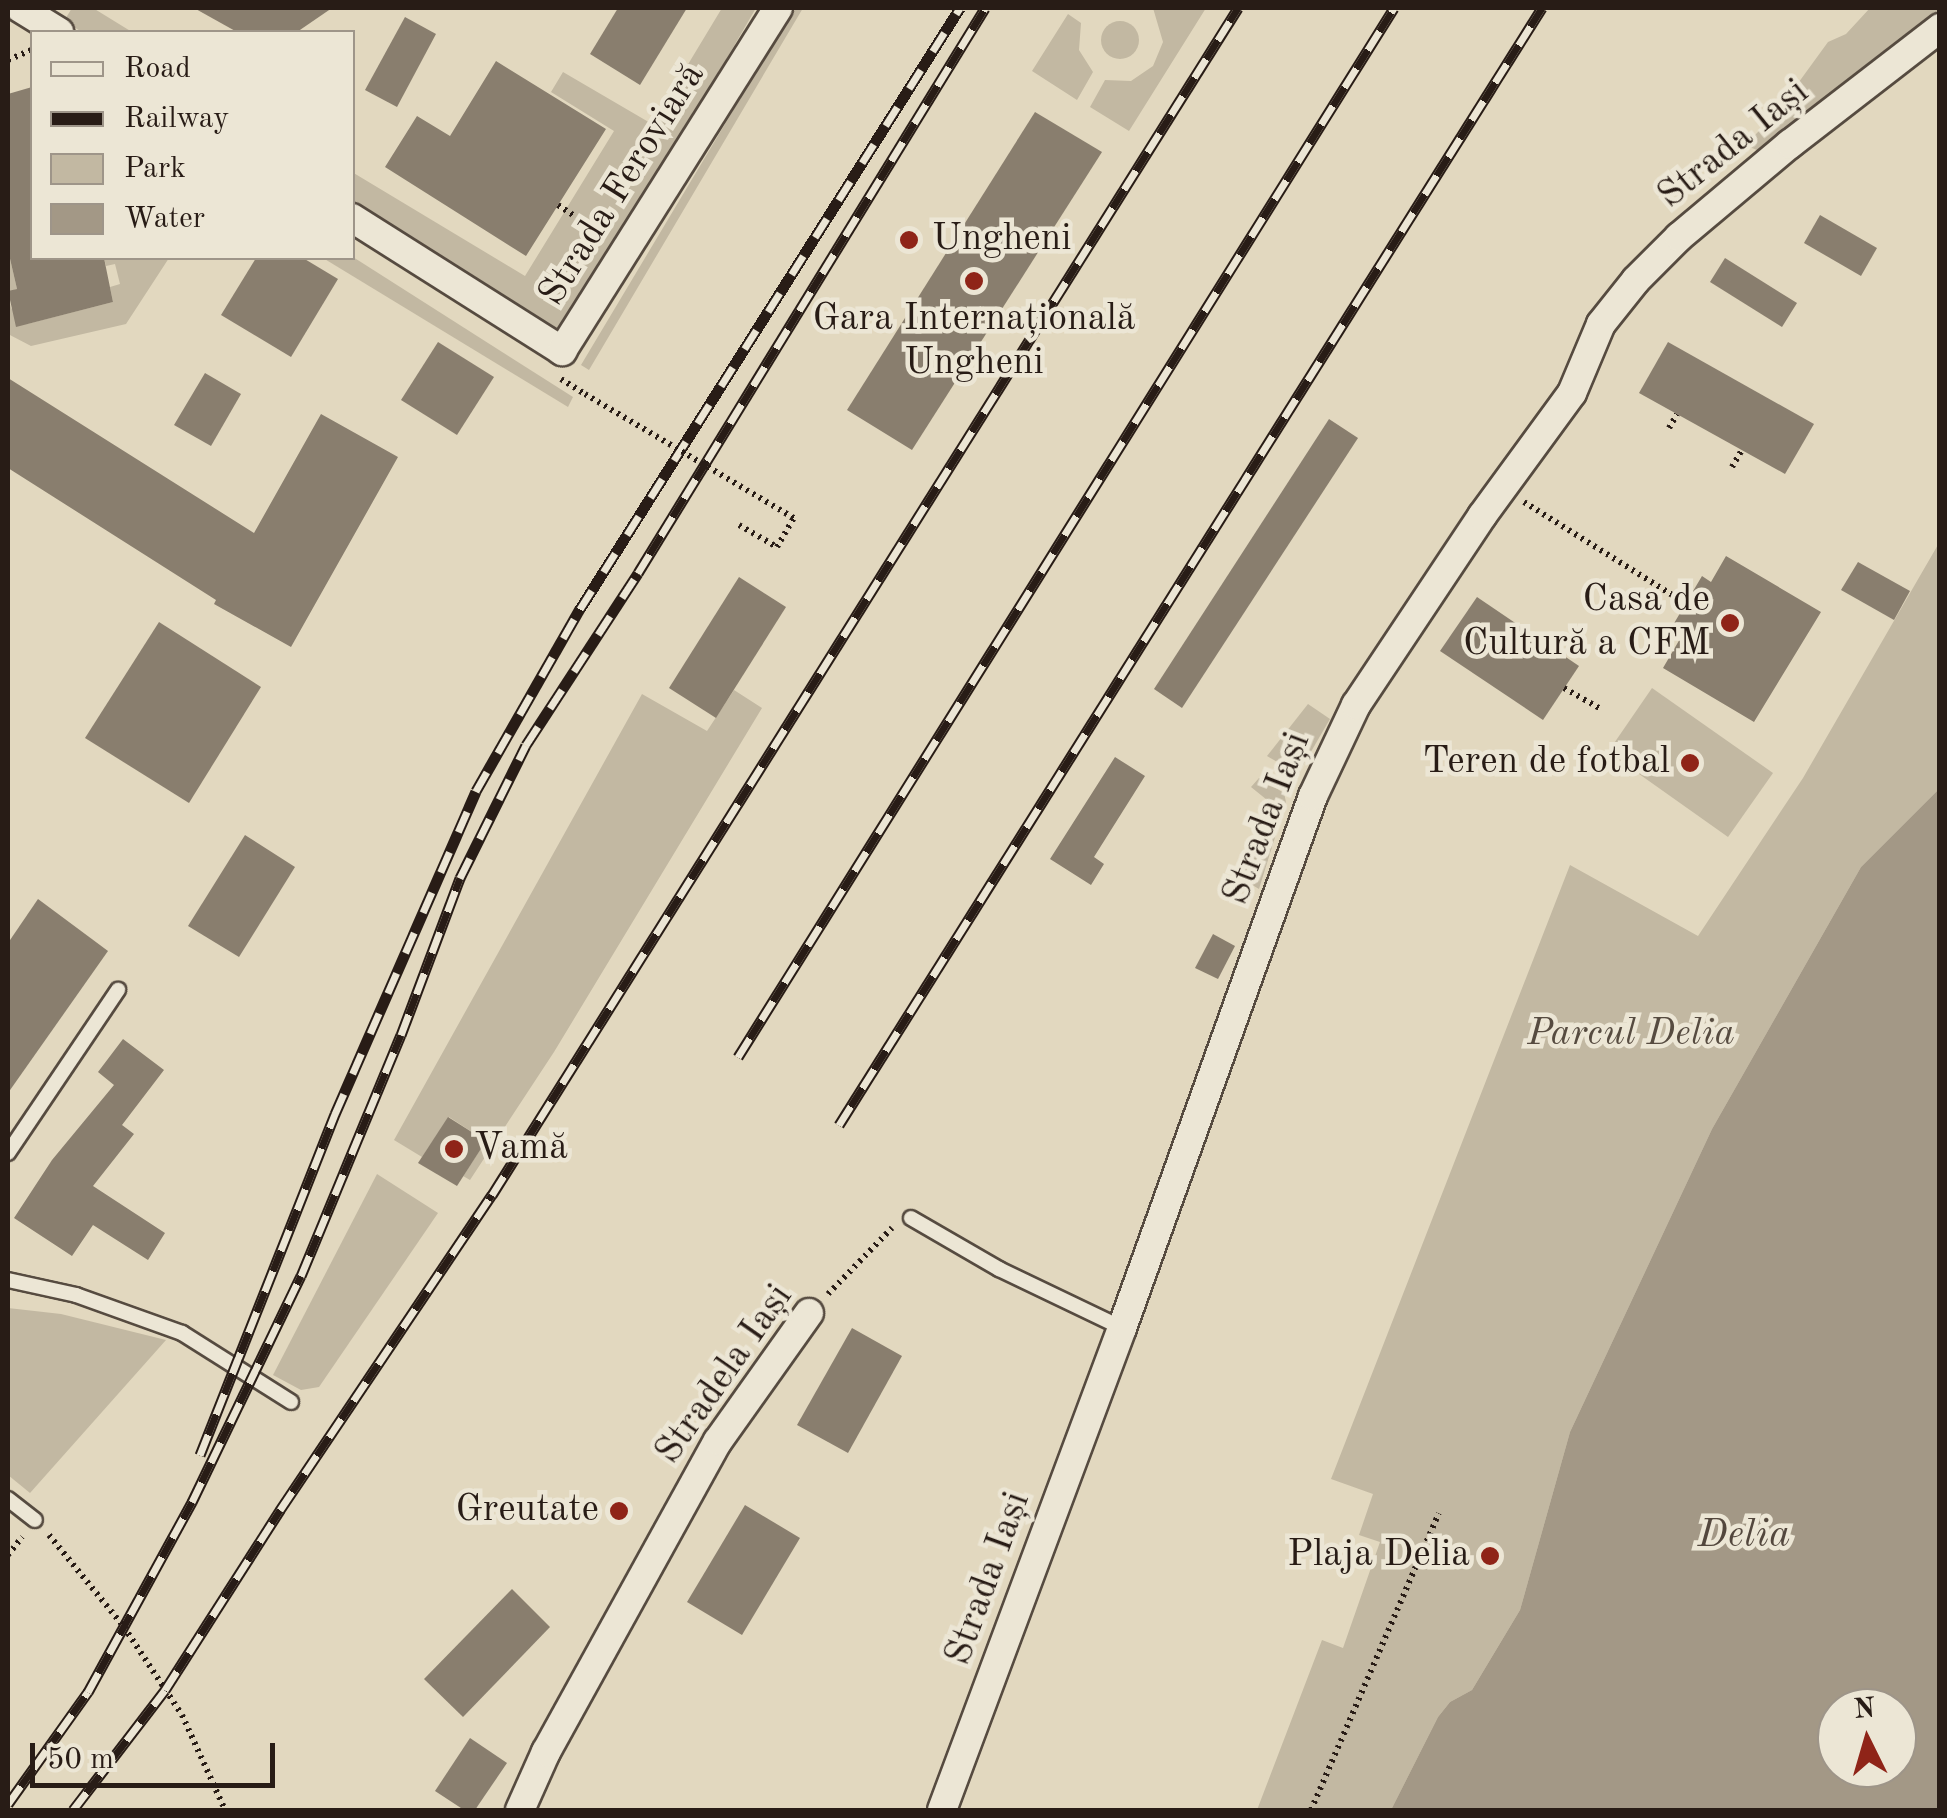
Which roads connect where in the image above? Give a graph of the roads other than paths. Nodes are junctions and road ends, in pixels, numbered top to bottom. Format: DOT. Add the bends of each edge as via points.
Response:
graph roads {
  1 [pos="20,8"];
  2 [pos="778,8"];
  3 [pos="1940,28"];
  4 [pos="56,30"];
  5 [pos="355,220"];
  6 [pos="118,990"];
  7 [pos="8,1153"];
  8 [pos="911,1218"];
  9 [pos="8,1280"];
  10 [pos="809,1313"];
  11 [pos="1122,1328"];
  12 [pos="291,1402"];
  13 [pos="8,1499"];
  14 [pos="35,1520"];
  15 [pos="520,1810"];
  16 [pos="942,1810"];
  1 -- 4 [label="street"];
  2 -- 5 [label="street, Strada Feroviară" via="562,351"];
  3 -- 11 [label="street, Strada Iași" via="1790,144 1636,280 1601,324 1572,392 1393,647 1333,750"];
  6 -- 7 [label="lane"];
  8 -- 11 [label="lane" via="999,1270"];
  9 -- 12 [label="lane" via="76,1295 182,1333"];
  10 -- 15 [label="street, Stradela Iași" via="718,1440"];
  11 -- 16 [label="street, Strada Iași"];
  13 -- 14 [label="lane"];
}
